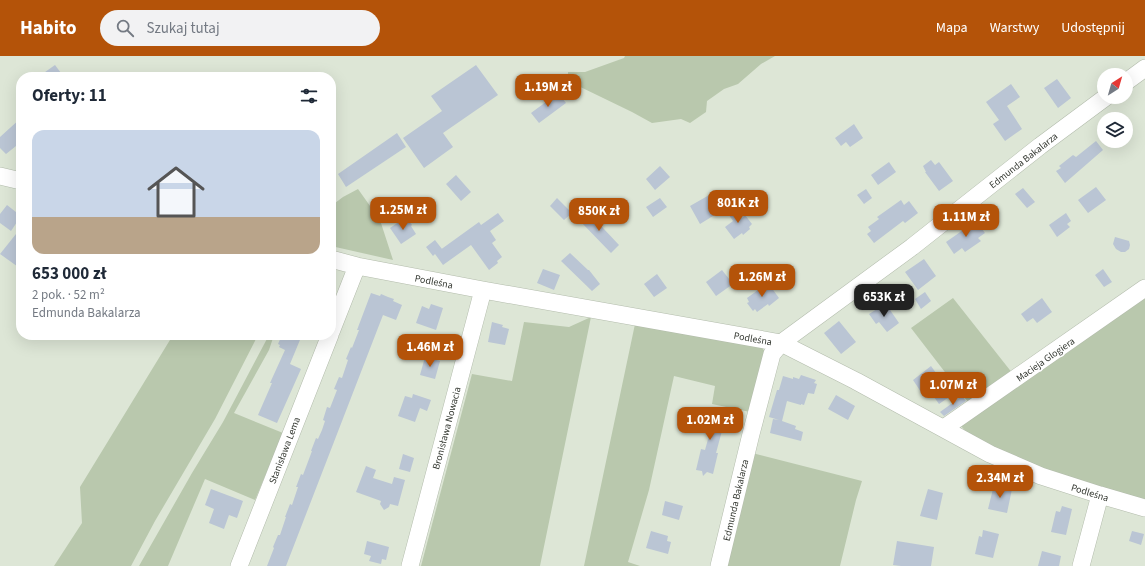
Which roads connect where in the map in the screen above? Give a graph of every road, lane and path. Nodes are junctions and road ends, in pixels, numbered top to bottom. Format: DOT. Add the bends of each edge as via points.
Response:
graph roads {
  1 [pos="1145,68"];
  2 [pos="1133,77"];
  3 [pos="1097,104"];
  4 [pos="0,176"];
  5 [pos="16,180"];
  6 [pos="336,260"];
  7 [pos="357,266"];
  8 [pos="1145,288"];
  9 [pos="483,290"];
  10 [pos="336,319"];
  11 [pos="328,340"];
  12 [pos="781,343"];
  13 [pos="944,428"];
  14 [pos="1100,495"];
  15 [pos="1145,508"];
  16 [pos="239,566"];
  17 [pos="410,566"];
  18 [pos="719,566"];
  19 [pos="1081,566"];
  1 -- 2 [label="street"];
  3 -- 12 [label="street, Edmunda Bakalarza"];
  4 -- 5 [label="street"];
  6 -- 7 [label="street, Podleśna"];
  7 -- 9 [label="street, Podleśna"];
  7 -- 10 [label="street"];
  8 -- 13 [label="street, Macieja Glogiera"];
  9 -- 12 [label="street, Podleśna"];
  9 -- 17 [label="street, Bronisława Nowacia"];
  11 -- 16 [label="street, Stanisława Lema"];
  12 -- 13 [label="street, Podleśna"];
  12 -- 18 [label="street, Edmunda Bakalarza" via="772,354"];
  13 -- 14 [label="street, Podleśna" via="997,458"];
  14 -- 15 [label="street, Podleśna"];
  14 -- 19 [label="street"];
}
